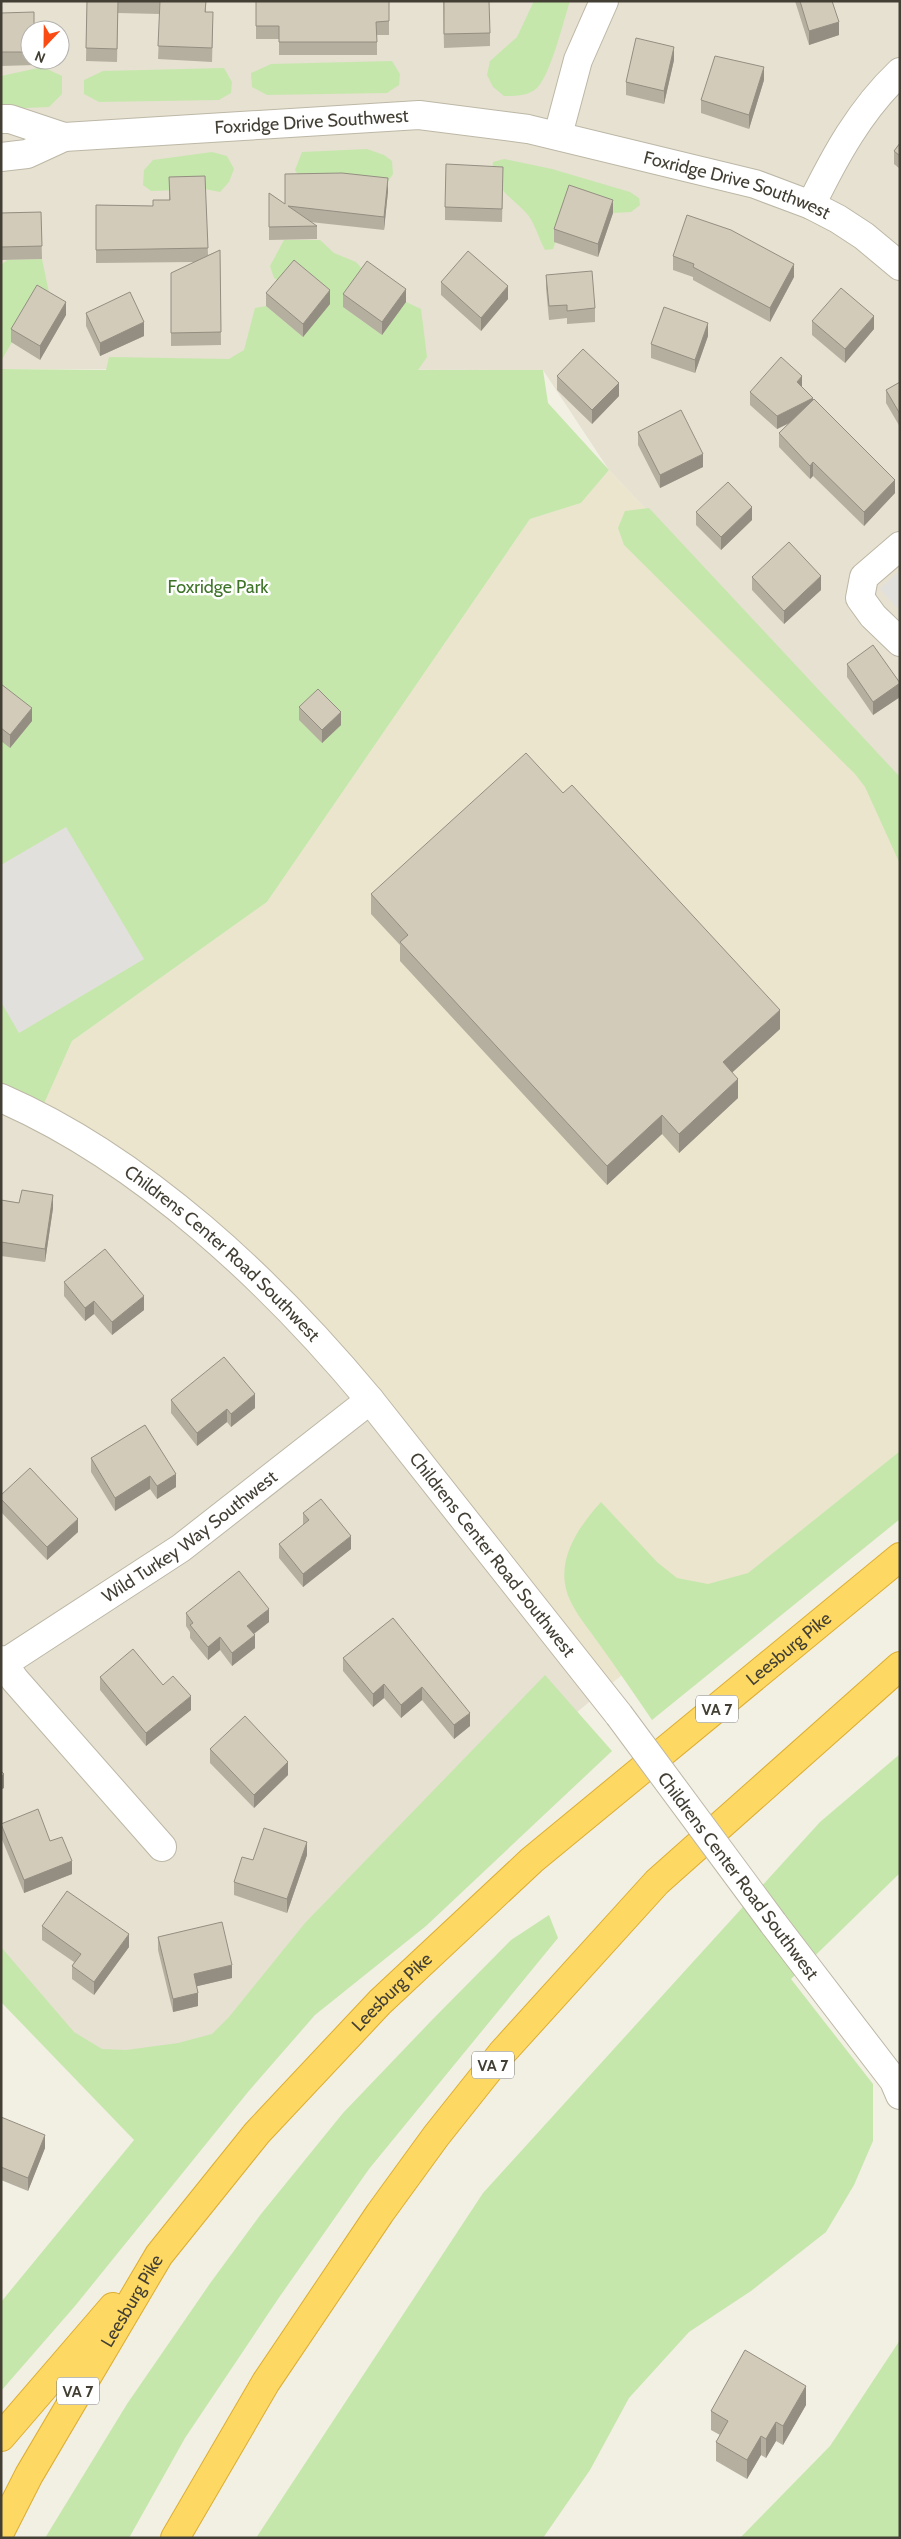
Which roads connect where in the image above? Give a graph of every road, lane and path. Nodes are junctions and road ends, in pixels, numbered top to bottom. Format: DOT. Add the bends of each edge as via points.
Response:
graph roads {
  1 [pos="604,1"];
  2 [pos="900,72"];
  3 [pos="1,119"];
  4 [pos="558,135"];
  5 [pos="64,137"];
  6 [pos="1,157"];
  7 [pos="810,205"];
  8 [pos="900,266"];
  9 [pos="900,546"];
  10 [pos="900,642"];
  11 [pos="1,1098"];
  12 [pos="370,1400"];
  13 [pos="900,1557"];
  14 [pos="2,1662"];
  15 [pos="900,1666"];
  16 [pos="162,1847"];
  17 [pos="900,2095"];
  18 [pos="159,2255"];
  19 [pos="1,2437"];
  20 [pos="1,2530"];
  21 [pos="175,2538"];
  1 -- 4 [label="street" via="578,60"];
  2 -- 7 [label="street" via="868,106 840,148"];
  3 -- 5 [label="street, Foxridge Drive Southwest"];
  4 -- 5 [label="street, Foxridge Drive Southwest" via="419,115"];
  4 -- 7 [label="street, Foxridge Drive Southwest" via="755,184"];
  5 -- 6 [label="street, Foxridge Drive Southwest" via="27,154"];
  7 -- 8 [label="street, Foxridge Drive Southwest" via="864,236"];
  9 -- 10 [label="street" via="864,577 860,598 872,616"];
  11 -- 12 [label="street, Childrens Center Road Southwest" via="80,1138 193,1222 258,1278"];
  12 -- 14 [label="street, Wild Turkey Way Southwest" via="181,1548"];
  12 -- 17 [label="street, Childrens Center Road Southwest, bridge" via="619,1715 894,2082"];
  13 -- 18 [label="highway, Leesburg Pike / VA 7" via="532,1860 380,2002 257,2133"];
  14 -- 16 [label="street"];
  15 -- 21 [label="highway, VA 7" via="657,1882 502,2053 380,2213 266,2382"];
  18 -- 19 [label="highway"];
  18 -- 20 [label="highway, Leesburg Pike / VA 7" via="29,2475"];
}
